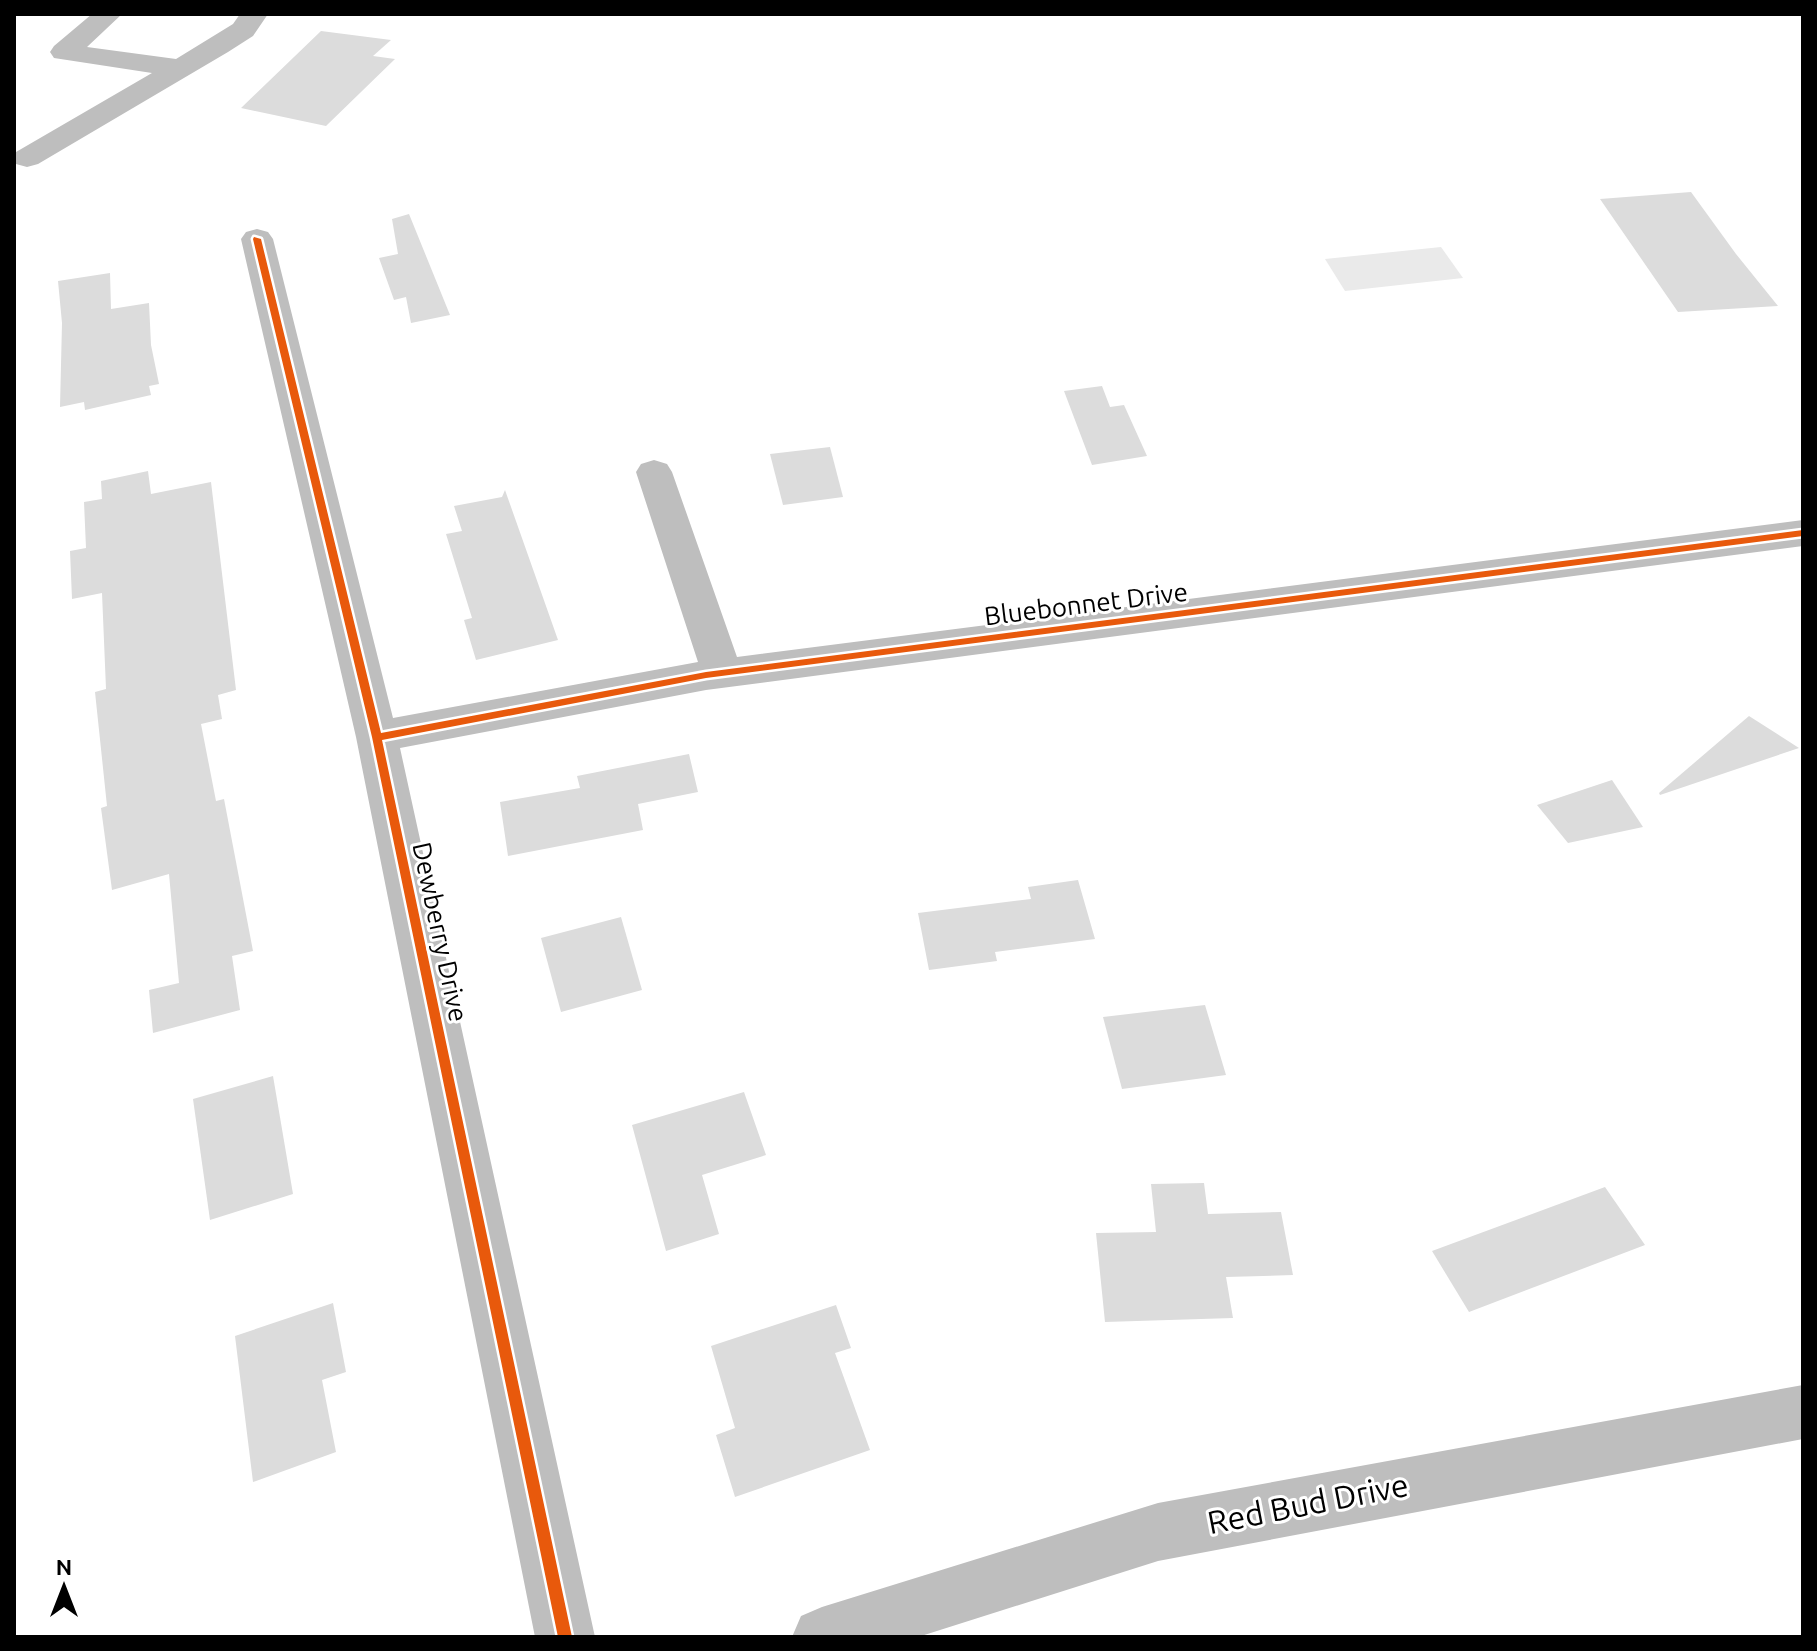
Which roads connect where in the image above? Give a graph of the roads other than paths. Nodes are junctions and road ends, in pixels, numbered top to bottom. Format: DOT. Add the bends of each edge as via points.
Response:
graph roads {
  1 [pos="108,14"];
  2 [pos="254,14"];
  3 [pos="180,68"];
  4 [pos="27,158"];
  5 [pos="257,239"];
  6 [pos="654,472"];
  7 [pos="1803,533"];
  8 [pos="722,673"];
  9 [pos="377,737"];
  10 [pos="1803,1412"];
  11 [pos="565,1637"];
  12 [pos="822,1637"];
  1 -- 3 [label="street" via="64,52"];
  2 -- 3 [label="street" via="243,30"];
  3 -- 4 [label="street"];
  5 -- 9 [label="street, Dewberry Drive"];
  6 -- 8 [label="street"];
  7 -- 8 [label="street, Bluebonnet Drive"];
  8 -- 9 [label="street, Bluebonnet Drive"];
  9 -- 11 [label="street, Dewberry Drive"];
  10 -- 12 [label="street, Red Bud Drive" via="1158,1532"];
}
